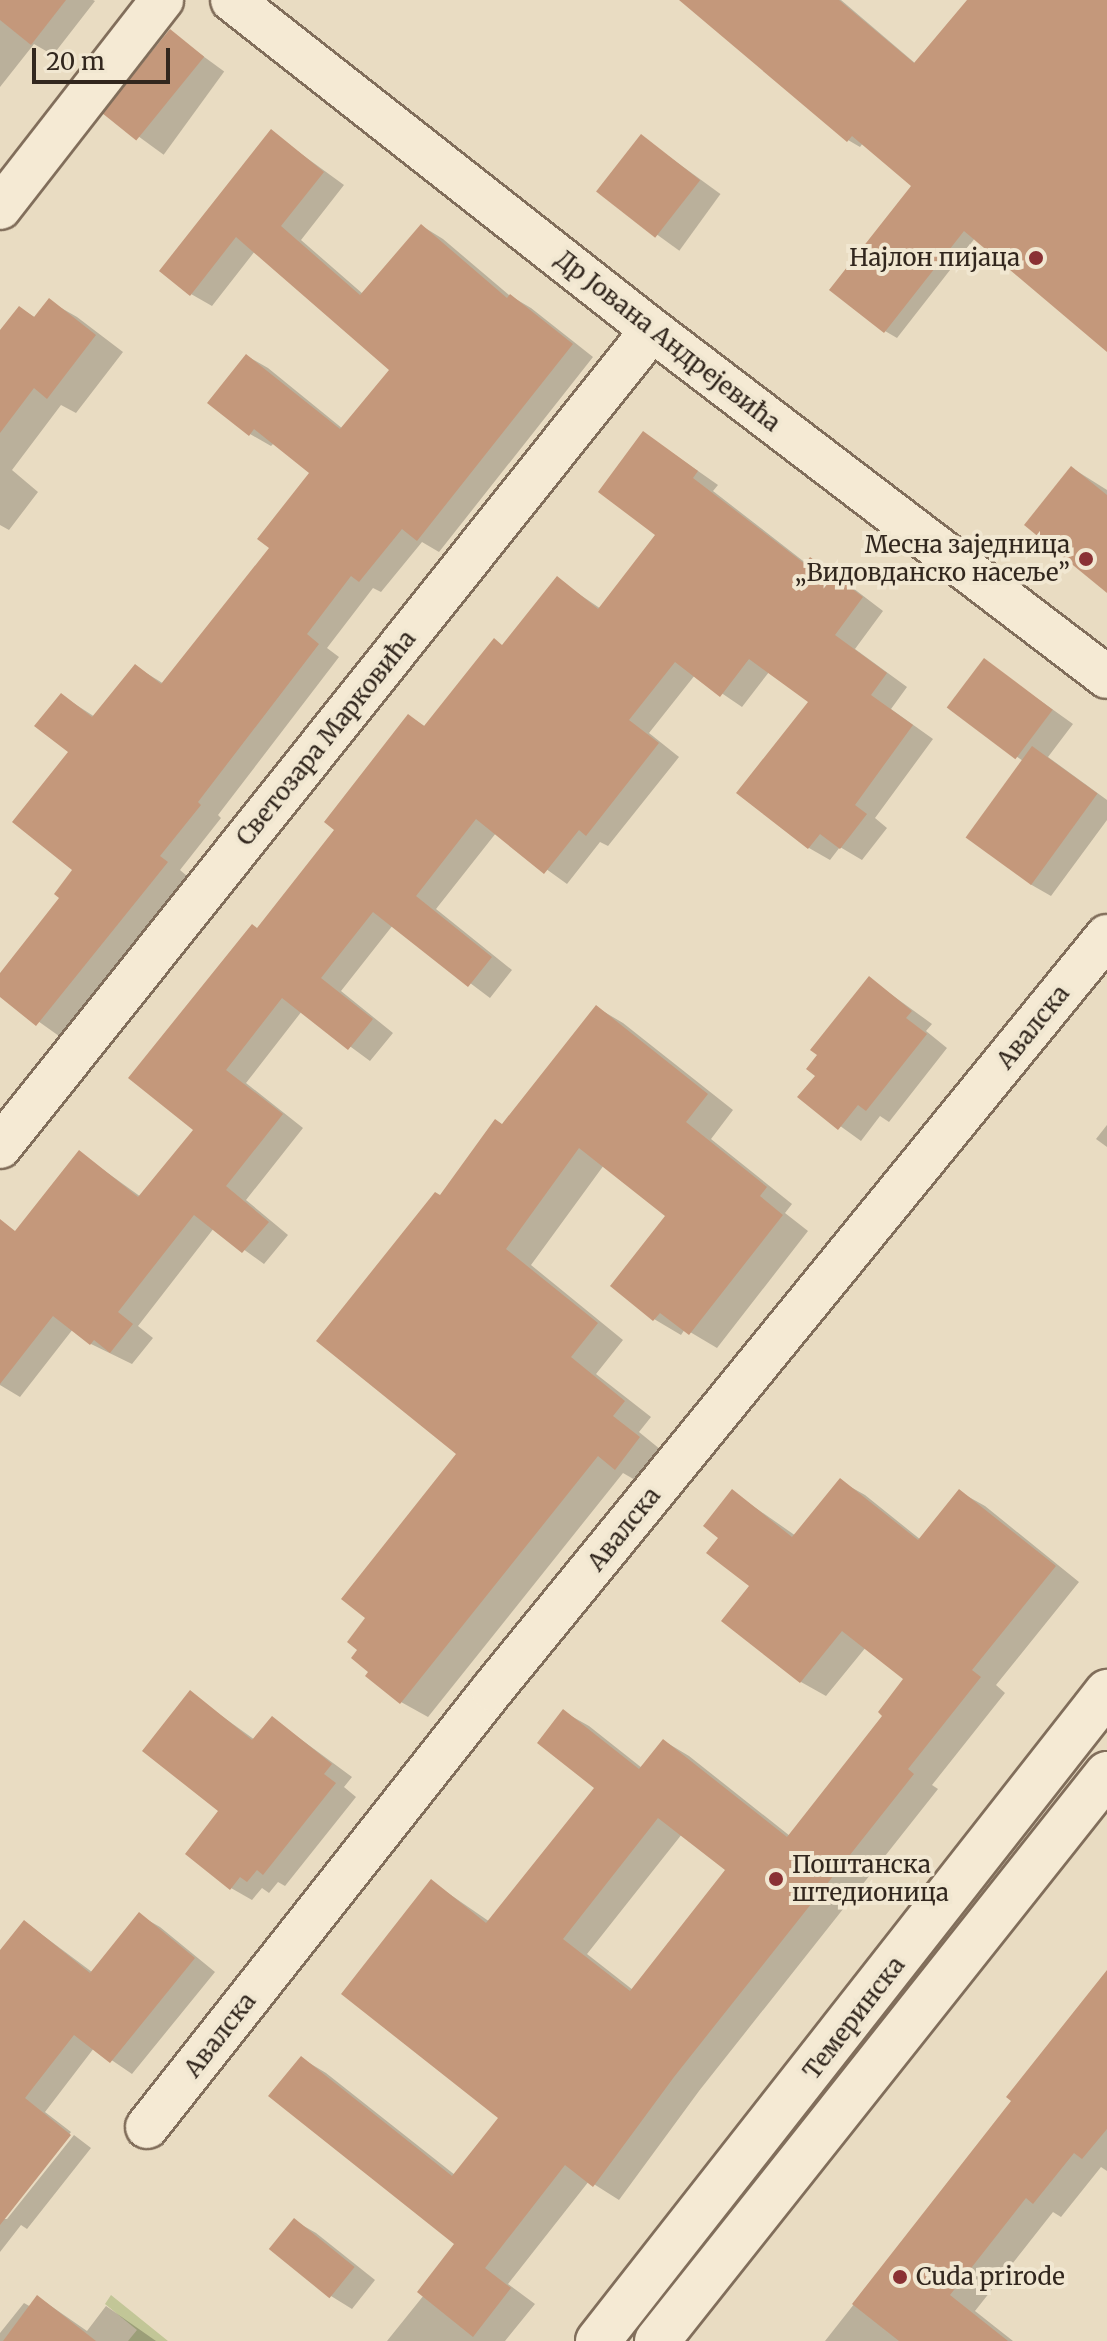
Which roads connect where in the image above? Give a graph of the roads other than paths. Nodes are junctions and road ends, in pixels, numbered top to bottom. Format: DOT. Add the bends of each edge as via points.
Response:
graph roads {
  1 [pos="162,0"];
  2 [pos="232,0"];
  3 [pos="0,208"];
  4 [pos="652,330"];
  5 [pos="1107,677"];
  6 [pos="1107,936"];
  7 [pos="0,1147"];
  8 [pos="1107,1692"];
  9 [pos="1107,1774"];
  10 [pos="147,2127"];
  11 [pos="598,2341"];
  12 [pos="657,2341"];
  1 -- 3 [label="street"];
  2 -- 4 [label="street, Др Јована Андрејевића"];
  4 -- 5 [label="street, Др Јована Андрејевића"];
  4 -- 7 [label="street, Светозара Марковића"];
  6 -- 10 [label="street, Авалска" via="492,1690"];
  8 -- 11 [label="main road, Темеринска"];
  9 -- 12 [label="main road, Темеринска"];
}
